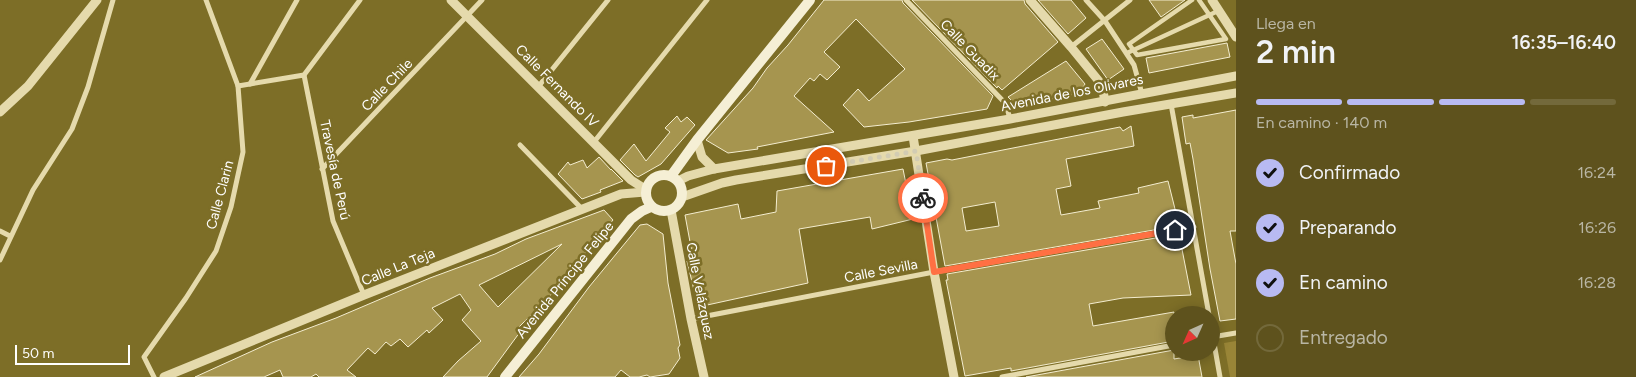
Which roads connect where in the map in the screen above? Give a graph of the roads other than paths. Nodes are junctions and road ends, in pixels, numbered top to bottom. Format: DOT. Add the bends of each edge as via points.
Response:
graph roads {
  1 [pos="98,0"];
  2 [pos="113,0"];
  3 [pos="206,0"];
  4 [pos="297,0"];
  5 [pos="360,0"];
  6 [pos="451,0"];
  7 [pos="482,0"];
  8 [pos="608,0"];
  9 [pos="707,0"];
  10 [pos="810,0"];
  11 [pos="906,0"];
  12 [pos="1030,0"];
  13 [pos="1086,0"];
  14 [pos="1130,0"];
  15 [pos="1192,0"];
  16 [pos="1199,0"];
  17 [pos="1212,0"];
  18 [pos="1220,10"];
  19 [pos="1210,15"];
  20 [pos="468,16"];
  21 [pos="1105,21"];
  22 [pos="1236,37"];
  23 [pos="1072,46"];
  24 [pos="1134,50"];
  25 [pos="1127,53"];
  26 [pos="304,75"];
  27 [pos="1236,76"];
  28 [pos="250,84"];
  29 [pos="238,86"];
  30 [pos="538,87"];
  31 [pos="1236,93"];
  32 [pos="1142,94"];
  33 [pos="1105,102"];
  34 [pos="1171,104"];
  35 [pos="0,112"];
  36 [pos="1010,119"];
  37 [pos="914,136"];
  38 [pos="696,140"];
  39 [pos="594,142"];
  40 [pos="520,145"];
  41 [pos="916,151"];
  42 [pos="322,169"];
  43 [pos="714,169"];
  44 [pos="675,179"];
  45 [pos="645,190"];
  46 [pos="682,197"];
  47 [pos="651,207"];
  48 [pos="582,209"];
  49 [pos="671,210"];
  50 [pos="1194,227"];
  51 [pos="0,231"];
  52 [pos="10,236"];
  53 [pos="0,260"];
  54 [pos="934,272"];
  55 [pos="364,295"];
  56 [pos="1207,306"];
  57 [pos="691,319"];
  58 [pos="1236,333"];
  59 [pos="1220,336"];
  60 [pos="1165,347"];
  61 [pos="1217,361"];
  62 [pos="154,377"];
  63 [pos="164,377"];
  64 [pos="504,377"];
  65 [pos="704,377"];
  66 [pos="954,377"];
  67 [pos="1002,377"];
  68 [pos="1220,377"];
  1 -- 35 [label="street" via="28,86"];
  2 -- 52 [label="street" via="88,87 72,129"];
  3 -- 29 [label="street, Calle Clarin"];
  4 -- 28 [label="street"];
  5 -- 26 [label="street"];
  6 -- 20 [label="street, Calle Fernando IV"];
  7 -- 20 [label="street, Calle Chile"];
  8 -- 30 [label="street"];
  9 -- 39 [label="street"];
  10 -- 38 [label="main road"];
  11 -- 36 [label="street, Calle Guadix" via="1006,104"];
  12 -- 23 [label="street"];
  13 -- 21 [label="street"];
  14 -- 21 [label="street"];
  15 -- 24 [label="street" via="1129,44"];
  16 -- 19 [label="street"];
  17 -- 18 [label="street"];
  18 -- 19 [label="street"];
  18 -- 22 [label="street"];
  19 -- 24 [label="street"];
  19 -- 24 [label="street" via="1226,39 1137,56"];
  20 -- 30 [label="street, Calle Fernando IV"];
  20 -- 42 [label="street, Calle Chile"];
  21 -- 23 [label="street"];
  21 -- 25 [label="street"];
  23 -- 33 [label="street" via="1102,85"];
  24 -- 25 [label="street"];
  25 -- 32 [label="street"];
  26 -- 28 [label="street"];
  26 -- 42 [label="street, Travesía de Perú"];
  27 -- 32 [label="street, Avenida de los Olivares"];
  28 -- 29 [label="street"];
  29 -- 62 [label="street, Calle Clarin" via="243,152 231,207 216,250 144,357"];
  30 -- 39 [label="street, Calle Fernando IV"];
  31 -- 34 [label="street, Avenida de los Olivares"];
  32 -- 33 [label="street, Avenida de los Olivares"];
  33 -- 36 [label="street, Avenida de los Olivares"];
  34 -- 41 [label="street, Avenida de los Olivares"];
  34 -- 50 [label="street"];
  36 -- 37 [label="street, Avenida de los Olivares"];
  37 -- 41 [label="street"];
  37 -- 43 [label="street, Avenida de los Olivares"];
  38 -- 43 [label="street" via="702,157"];
  38 -- 44 [label="main road"];
  39 -- 45 [label="street, Calle Fernando IV"];
  40 -- 48 [label="street"];
  41 -- 46 [label="street, Avenida de los Olivares" via="736,180"];
  41 -- 54 [label="street"];
  42 -- 55 [label="street, Travesía de Perú" via="333,221"];
  43 -- 44 [label="street, Avenida de los Olivares"];
  44 -- 45 [label="main road" via="666,175 655,176"];
  44 -- 46 [label="main road" via="682,190"];
  45 -- 47 [label="main road"];
  45 -- 48 [label="street, Calle La Teja" via="620,194"];
  46 -- 49 [label="main road"];
  47 -- 49 [label="main road" via="660,211"];
  47 -- 64 [label="main road, Avenida Príncipe Felipe" via="631,219"];
  48 -- 55 [label="street, Calle La Teja"];
  49 -- 57 [label="street, Calle Velázquez"];
  50 -- 54 [label="street, Calle Sevilla"];
  50 -- 56 [label="street"];
  51 -- 52 [label="street"];
  52 -- 53 [label="street"];
  54 -- 57 [label="street, Calle Sevilla"];
  54 -- 66 [label="street"];
  55 -- 63 [label="street, Calle La Teja"];
  57 -- 65 [label="street, Calle Velázquez"];
  58 -- 59 [label="street"];
  60 -- 67 [label="street"];
  61 -- 68 [label="street"];
}
